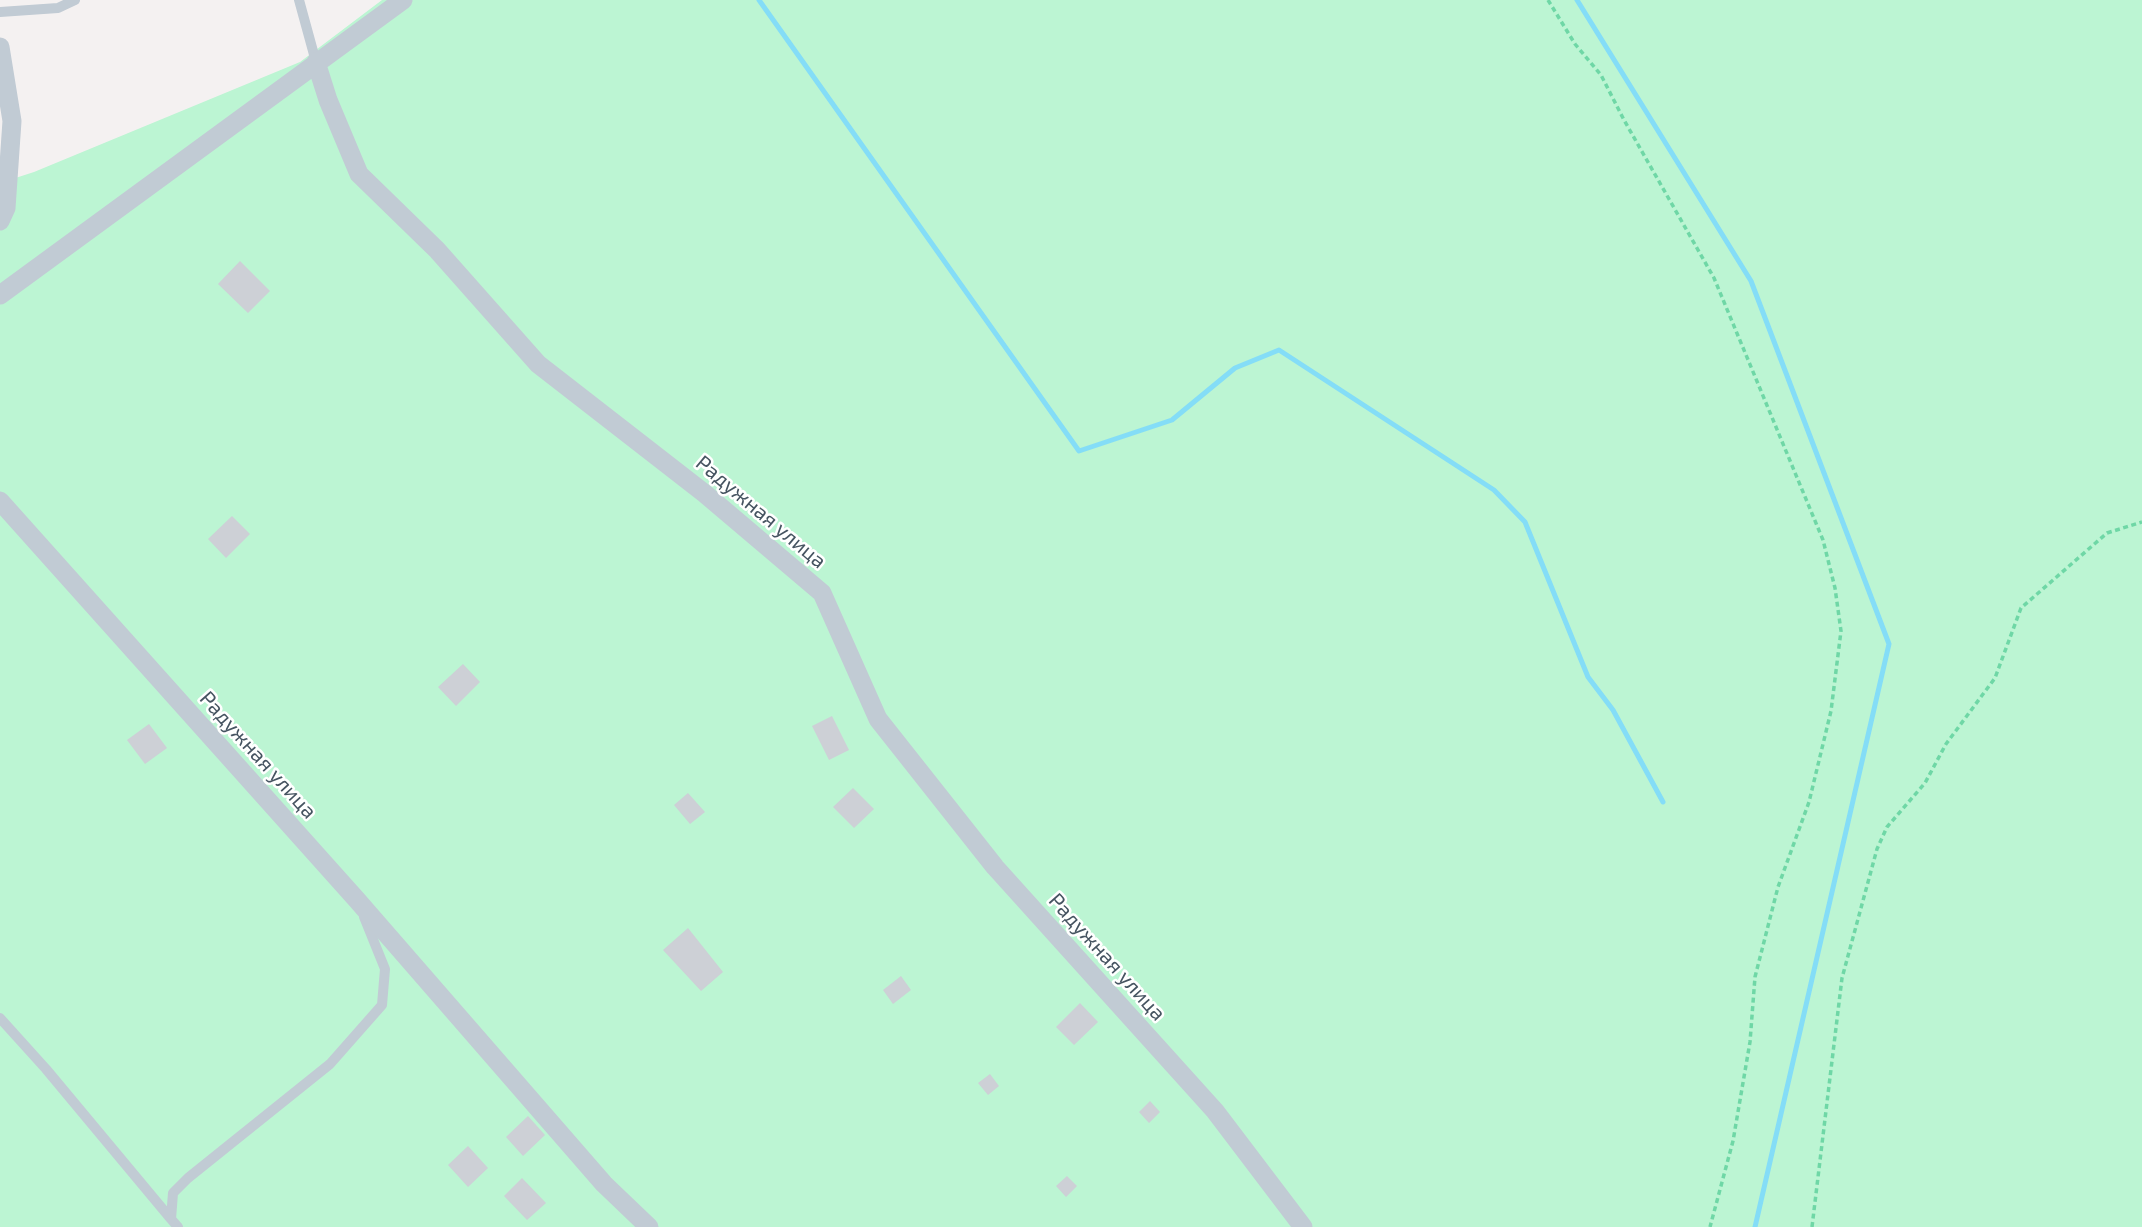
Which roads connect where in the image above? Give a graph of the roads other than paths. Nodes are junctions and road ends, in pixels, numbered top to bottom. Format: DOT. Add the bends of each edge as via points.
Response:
graph roads {
  1 [pos="75,0"];
  2 [pos="299,0"];
  3 [pos="403,0"];
  4 [pos="0,12"];
  5 [pos="0,47"];
  6 [pos="316,62"];
  7 [pos="0,220"];
  8 [pos="0,295"];
  9 [pos="0,501"];
  10 [pos="358,900"];
  11 [pos="0,1017"];
  12 [pos="174,1223"];
  13 [pos="649,1227"];
  14 [pos="1303,1227"];
  1 -- 4 [label="lane" via="58,8"];
  2 -- 6 [label="lane"];
  3 -- 6 [label="street"];
  5 -- 7 [label="street" via="12,121 6,208"];
  6 -- 8 [label="street"];
  6 -- 14 [label="street, Радужная улица" via="359,174 437,250 538,365 704,493 822,593 878,719 995,867 1215,1111"];
  9 -- 10 [label="street, Радужная улица"];
  10 -- 12 [label="lane" via="385,969 382,1005 330,1064 180,1186 173,1194"];
  10 -- 13 [label="street, Радужная улица" via="604,1184"];
  11 -- 12 [label="lane"];
}
